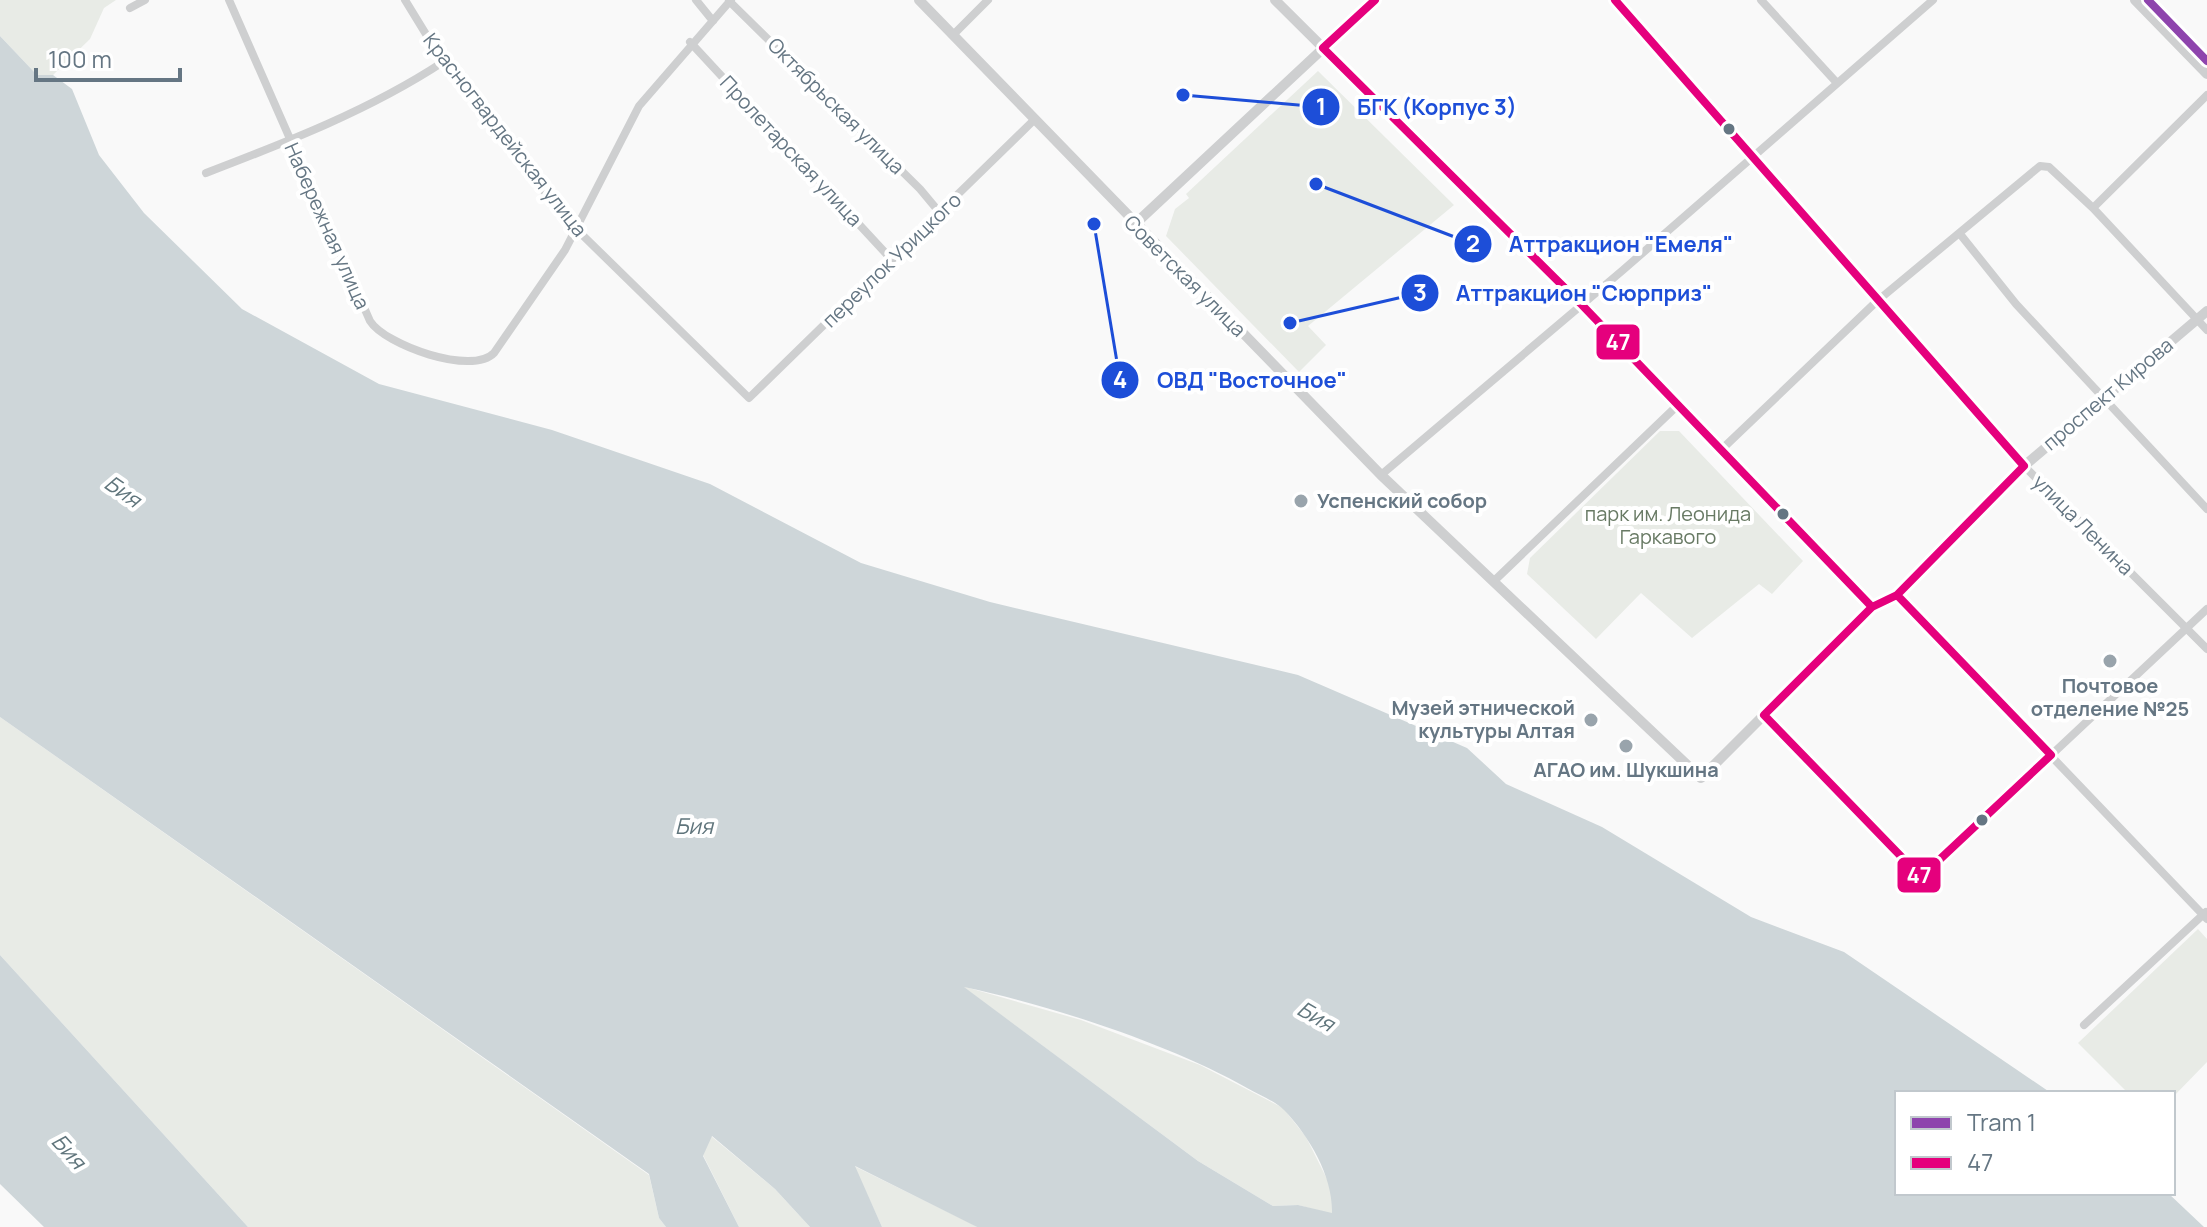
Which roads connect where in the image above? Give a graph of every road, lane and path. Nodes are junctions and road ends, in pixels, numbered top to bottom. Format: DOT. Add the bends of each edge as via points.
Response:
graph roads {
  1 [pos="145,0"];
  2 [pos="229,0"];
  3 [pos="405,0"];
  4 [pos="696,0"];
  5 [pos="919,0"];
  6 [pos="988,0"];
  7 [pos="1275,0"];
  8 [pos="1375,0"];
  9 [pos="1615,0"];
  10 [pos="1761,0"];
  11 [pos="1933,0"];
  12 [pos="2135,0"];
  13 [pos="730,1"];
  14 [pos="130,8"];
  15 [pos="713,21"];
  16 [pos="953,35"];
  17 [pos="690,42"];
  18 [pos="1323,48"];
  19 [pos="443,62"];
  20 [pos="2207,74"];
  21 [pos="1837,83"];
  22 [pos="2207,95"];
  23 [pos="1034,120"];
  24 [pos="289,141"];
  25 [pos="1754,155"];
  26 [pos="206,173"];
  27 [pos="2093,208"];
  28 [pos="940,213"];
  29 [pos="1134,225"];
  30 [pos="574,228"];
  31 [pos="1960,234"];
  32 [pos="892,260"];
  33 [pos="1876,302"];
  34 [pos="1582,305"];
  35 [pos="2207,311"];
  36 [pos="2197,319"];
  37 [pos="2207,330"];
  38 [pos="2104,396"];
  39 [pos="749,398"];
  40 [pos="1679,404"];
  41 [pos="1721,450"];
  42 [pos="2024,466"];
  43 [pos="1381,475"];
  44 [pos="2207,509"];
  45 [pos="1494,581"];
  46 [pos="1897,595"];
  47 [pos="1872,607"];
  48 [pos="2207,609"];
  49 [pos="2186,629"];
  50 [pos="2207,649"];
  51 [pos="1764,715"];
  52 [pos="2051,755"];
  53 [pos="1701,778"];
  54 [pos="2206,915"];
  55 [pos="2084,1025"];
  1 -- 14 [label="street"];
  2 -- 24 [label="street, Набережная улица"];
  3 -- 19 [label="street, Красногвардейская улица"];
  4 -- 15 [label="street"];
  5 -- 16 [label="street, Советская улица"];
  6 -- 16 [label="street"];
  7 -- 18 [label="street"];
  8 -- 18 [label="street"];
  9 -- 25 [label="street, улица Ленина"];
  10 -- 21 [label="street"];
  11 -- 21 [label="street"];
  12 -- 20 [label="street"];
  13 -- 15 [label="street"];
  13 -- 28 [label="street, Октябрьская улица"];
  15 -- 17 [label="street"];
  16 -- 23 [label="street, Советская улица"];
  17 -- 30 [label="street" via="639,106"];
  17 -- 32 [label="street, Пролетарская улица"];
  18 -- 29 [label="street"];
  18 -- 34 [label="street"];
  19 -- 24 [label="street" via="404,87"];
  19 -- 30 [label="street, Красногвардейская улица"];
  21 -- 25 [label="street"];
  22 -- 27 [label="street"];
  23 -- 28 [label="street, переулок Урицкого"];
  23 -- 29 [label="street, Советская улица"];
  24 -- 26 [label="street"];
  24 -- 30 [label="street, Набережная улица" via="373,327 436,358 491,356 565,250"];
  25 -- 33 [label="street, улица Ленина"];
  25 -- 34 [label="street"];
  27 -- 31 [label="street" via="2045,165"];
  27 -- 36 [label="street"];
  28 -- 32 [label="street, переулок Урицкого"];
  29 -- 43 [label="street, Советская улица"];
  30 -- 39 [label="street, Красногвардейская улица"];
  31 -- 33 [label="street"];
  31 -- 38 [label="street" via="2016,304"];
  32 -- 39 [label="street, переулок Урицкого"];
  33 -- 41 [label="street"];
  33 -- 42 [label="street, улица Ленина"];
  34 -- 40 [label="street"];
  34 -- 43 [label="street"];
  35 -- 36 [label="street, проспект Кирова"];
  36 -- 37 [label="street"];
  36 -- 38 [label="street, проспект Кирова"];
  38 -- 42 [label="street, проспект Кирова"];
  38 -- 44 [label="street"];
  40 -- 41 [label="street"];
  40 -- 45 [label="street"];
  41 -- 47 [label="street"];
  42 -- 46 [label="street, проспект Кирова"];
  42 -- 49 [label="street, улица Ленина"];
  43 -- 45 [label="street, Советская улица"];
  45 -- 53 [label="street, Советская улица"];
  46 -- 47 [label="street, проспект Кирова"];
  46 -- 52 [label="street"];
  47 -- 51 [label="street, проспект Кирова"];
  48 -- 49 [label="street"];
  49 -- 50 [label="street, улица Ленина"];
  49 -- 52 [label="street"];
  51 -- 52 [label="street" via="1921,877"];
  51 -- 53 [label="street, проспект Кирова"];
  52 -- 54 [label="street"];
  54 -- 55 [label="street"];
}
